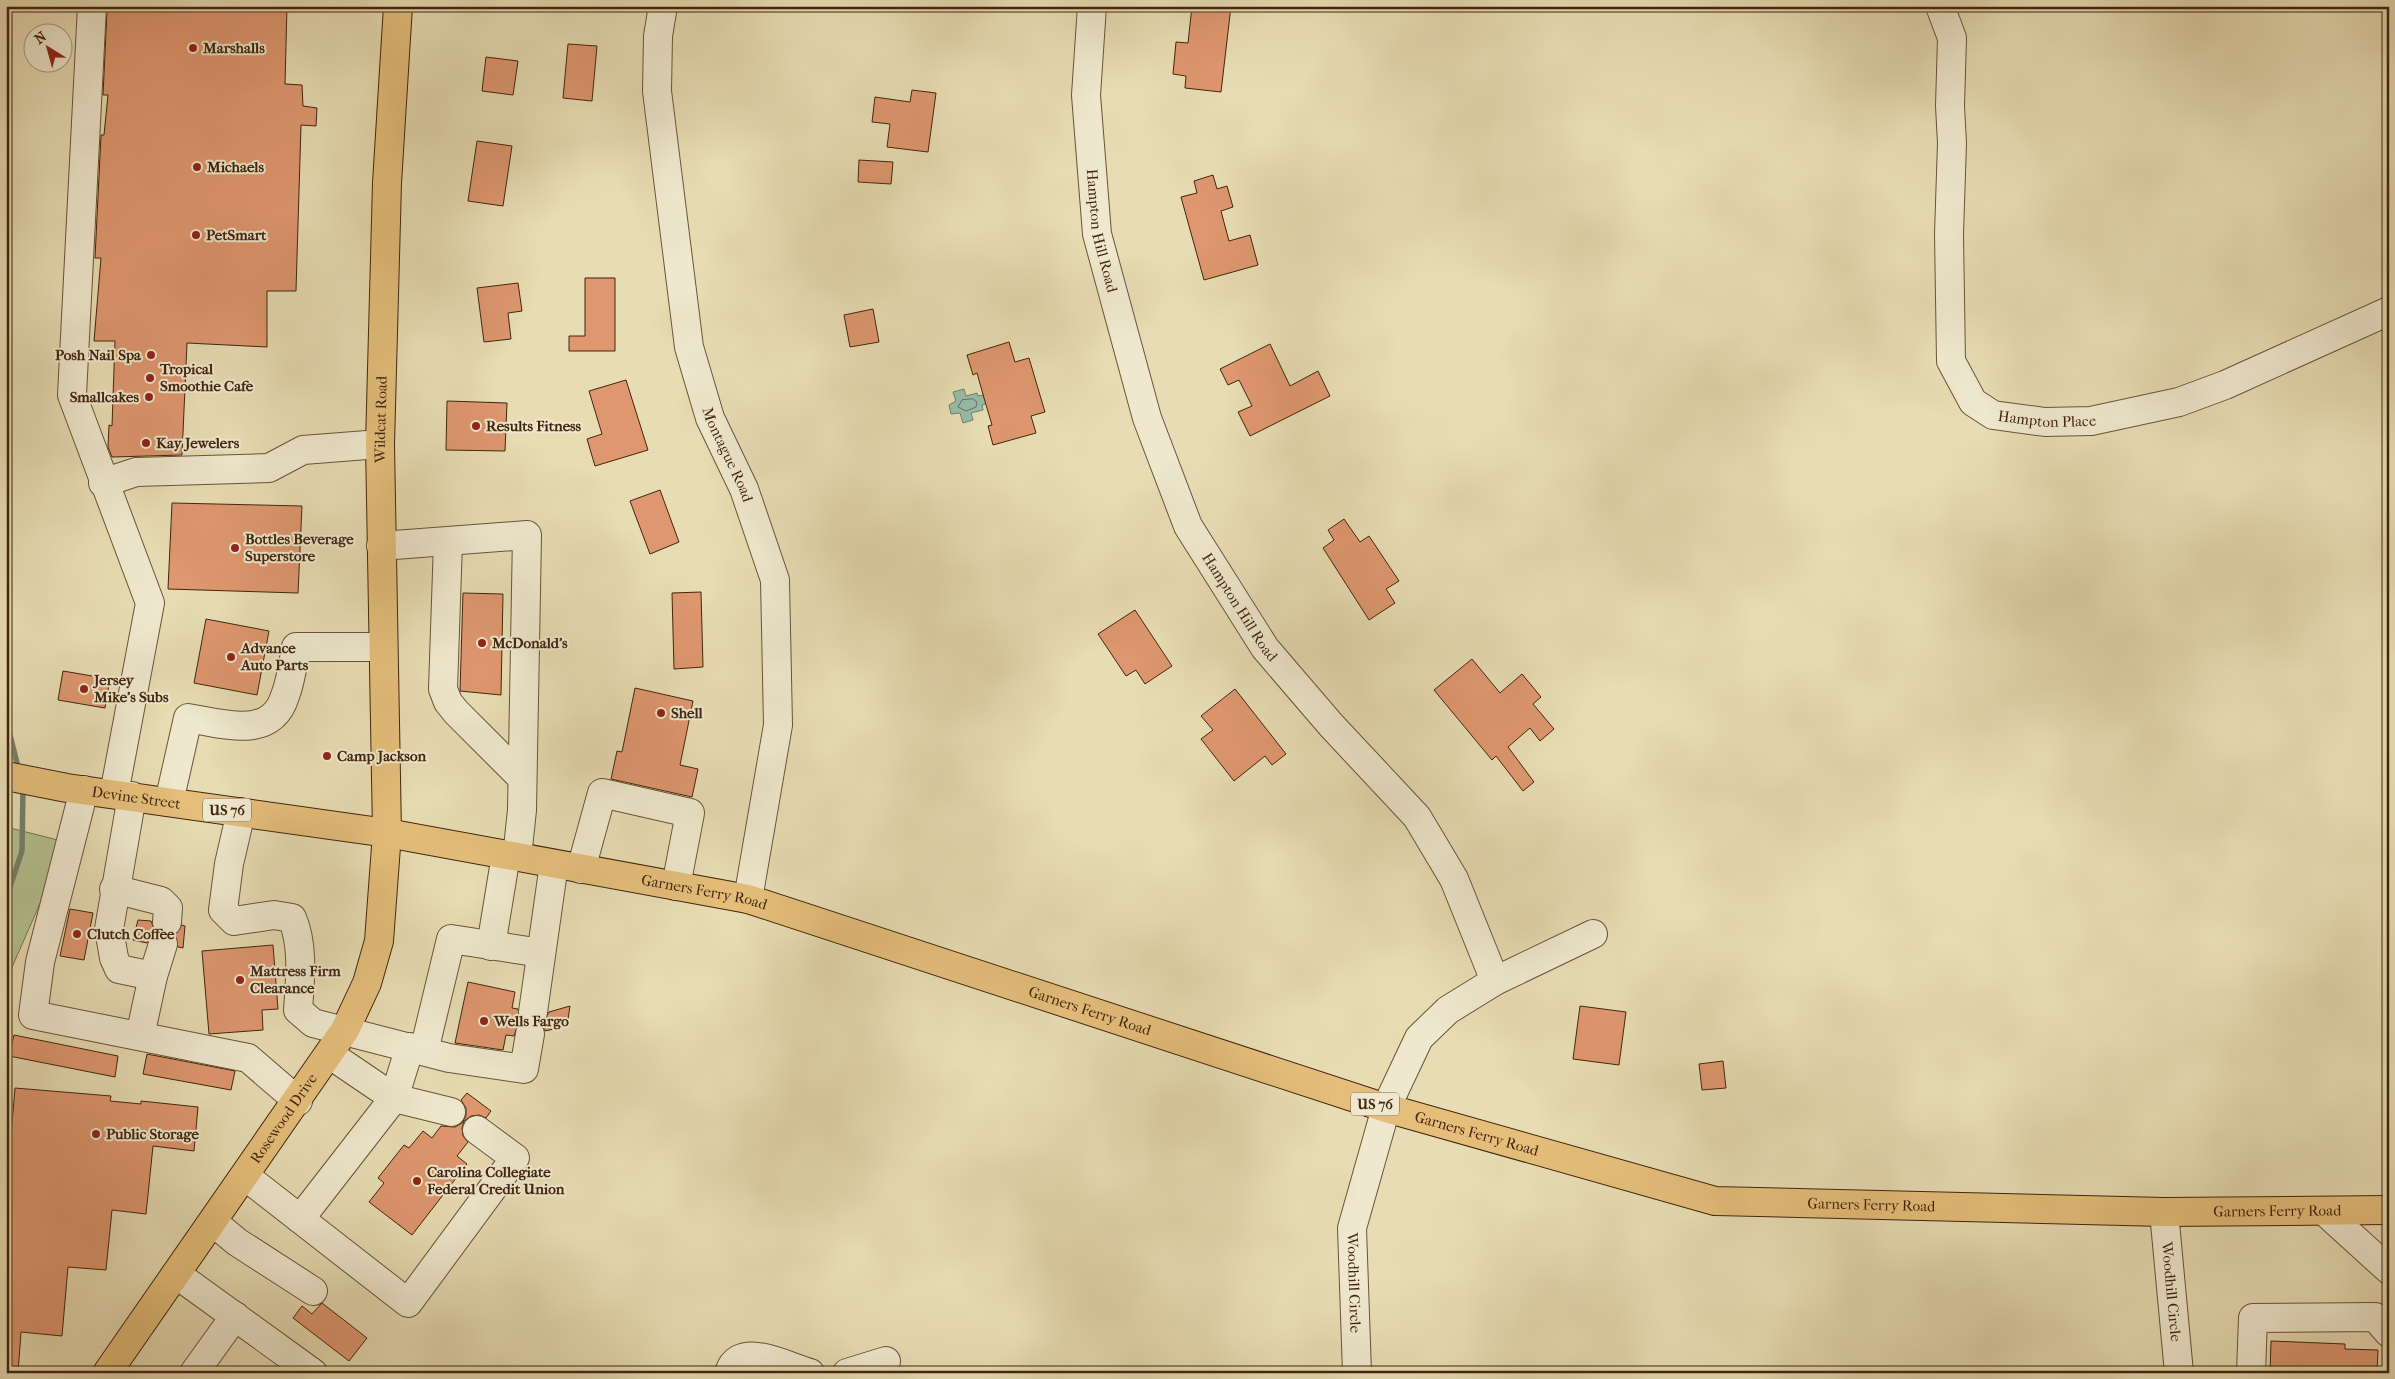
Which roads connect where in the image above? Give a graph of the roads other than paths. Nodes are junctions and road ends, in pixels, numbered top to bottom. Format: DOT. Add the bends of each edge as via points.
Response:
graph roads {
  1 [pos="92,6"];
  2 [pos="398,6"];
  3 [pos="663,6"];
  4 [pos="1092,6"];
  5 [pos="1940,6"];
  6 [pos="2389,310"];
  7 [pos="380,444"];
  8 [pos="103,483"];
  9 [pos="448,542"];
  10 [pos="382,546"];
  11 [pos="383,647"];
  12 [pos="524,718"];
  13 [pos="482,738"];
  14 [pos="6,776"];
  15 [pos="522,778"];
  16 [pos="76,789"];
  17 [pos="123,795"];
  18 [pos="169,802"];
  19 [pos="241,812"];
  20 [pos="387,834"];
  21 [pos="511,856"];
  22 [pos="554,864"];
  23 [pos="581,869"];
  24 [pos="676,886"];
  25 [pos="114,889"];
  26 [pos="748,899"];
  27 [pos="1593,934"];
  28 [pos="491,946"];
  29 [pos="541,954"];
  30 [pos="153,976"];
  31 [pos="1495,981"];
  32 [pos="345,1030"];
  33 [pos="140,1036"];
  34 [pos="417,1049"];
  35 [pos="329,1054"];
  36 [pos="394,1098"];
  37 [pos="298,1101"];
  38 [pos="1386,1108"];
  39 [pos="451,1112"];
  40 [pos="477,1130"];
  41 [pos="245,1176"];
  42 [pos="2389,1210"];
  43 [pos="2324,1211"];
  44 [pos="2164,1212"];
  45 [pos="300,1219"];
  46 [pos="213,1222"];
  47 [pos="2389,1270"];
  48 [pos="176,1274"];
  49 [pos="313,1291"];
  50 [pos="235,1316"];
  51 [pos="2389,1333"];
  52 [pos="885,1367"];
  53 [pos="107,1373"];
  54 [pos="194,1373"];
  55 [pos="313,1373"];
  56 [pos="728,1373"];
  57 [pos="810,1373"];
  58 [pos="847,1373"];
  59 [pos="1356,1373"];
  60 [pos="2179,1373"];
  61 [pos="2252,1373"];
  1 -- 8 [label="street" via="72,395"];
  2 -- 7 [label="main road, Wildcat Road" via="387,183"];
  3 -- 26 [label="street, Montague Road" via="658,36 657,91 689,347 710,418 744,489 775,580 778,725"];
  4 -- 31 [label="street, Hampton Hill Road" via="1086,95 1097,234 1147,418 1188,526 1265,648 1417,817 1454,879"];
  5 -- 6 [label="street, Hampton Place" via="1952,38 1951,361 1973,402 1993,415 2045,422 2092,421 2121,415 2179,402 2225,385"];
  7 -- 8 [label="street" via="304,450 269,468 136,472"];
  7 -- 10 [label="main road, Wildcat Road"];
  8 -- 17 [label="street" via="150,603"];
  9 -- 10 [label="street"];
  9 -- 12 [label="street" via="527,535"];
  9 -- 13 [label="street" via="443,689 448,702"];
  10 -- 11 [label="main road, Wildcat Road"];
  11 -- 18 [label="street" via="296,647 285,697 278,712 264,724 242,726 188,718"];
  11 -- 20 [label="main road, Wildcat Road"];
  12 -- 13 [label="street" via="502,739"];
  12 -- 15 [label="street"];
  13 -- 15 [label="street"];
  14 -- 16 [label="main road, Devine Street / US 76"];
  15 -- 21 [label="street"];
  16 -- 17 [label="main road, Devine Street / US 76"];
  16 -- 33 [label="street" via="40,962 33,1015"];
  17 -- 18 [label="main road, Devine Street / US 76"];
  17 -- 25 [label="street"];
  18 -- 19 [label="main road, Devine Street / US 76"];
  19 -- 20 [label="main road, Devine Street / US 76"];
  19 -- 32 [label="street" via="223,910 234,921 274,914 292,918 298,931 298,1010 313,1023"];
  20 -- 21 [label="main road, Garners Ferry Road / US 76"];
  20 -- 32 [label="main road, Rosewood Drive" via="379,941 367,984"];
  21 -- 22 [label="main road, Garners Ferry Road / US 76"];
  21 -- 28 [label="street"];
  22 -- 23 [label="main road, Garners Ferry Road / US 76"];
  22 -- 29 [label="street"];
  23 -- 24 [label="main road, Garners Ferry Road / US 76"];
  23 -- 24 [label="street" via="602,792 690,813"];
  24 -- 26 [label="main road, Garners Ferry Road / US 76"];
  25 -- 30 [label="street" via="109,929 114,958 119,969"];
  25 -- 30 [label="street" via="161,901 166,925"];
  26 -- 38 [label="main road, Garners Ferry Road / US 76"];
  27 -- 31 [label="street"];
  28 -- 29 [label="street"];
  28 -- 34 [label="street" via="451,939"];
  29 -- 34 [label="street" via="524,1069 449,1058"];
  30 -- 33 [label="street"];
  31 -- 38 [label="street" via="1448,1010 1418,1038"];
  32 -- 34 [label="street"];
  32 -- 35 [label="main road, Rosewood Drive"];
  33 -- 37 [label="street" via="248,1058"];
  34 -- 36 [label="street"];
  35 -- 36 [label="street"];
  35 -- 37 [label="main road, Rosewood Drive"];
  36 -- 39 [label="street"];
  36 -- 45 [label="street"];
  37 -- 41 [label="main road, Rosewood Drive"];
  38 -- 44 [label="main road, Garners Ferry Road / US 76" via="1715,1201"];
  38 -- 59 [label="street, Woodhill Circle" via="1352,1228"];
  40 -- 45 [label="street" via="515,1158 408,1303"];
  41 -- 45 [label="street"];
  41 -- 46 [label="main road, Rosewood Drive"];
  42 -- 43 [label="main road, Garners Ferry Road / US 76"];
  43 -- 44 [label="main road, Garners Ferry Road / US 76"];
  43 -- 47 [label="street"];
  44 -- 60 [label="street, Woodhill Circle"];
  46 -- 48 [label="main road, Rosewood Drive"];
  46 -- 49 [label="street" via="237,1242"];
  48 -- 50 [label="street"];
  48 -- 53 [label="main road, Rosewood Drive"];
  50 -- 54 [label="street"];
  50 -- 55 [label="street"];
  51 -- 61 [label="street" via="2375,1317 2253,1318"];
  52 -- 58 [label="street"];
  56 -- 57 [label="street" via="737,1359 746,1356 761,1357"];
}
